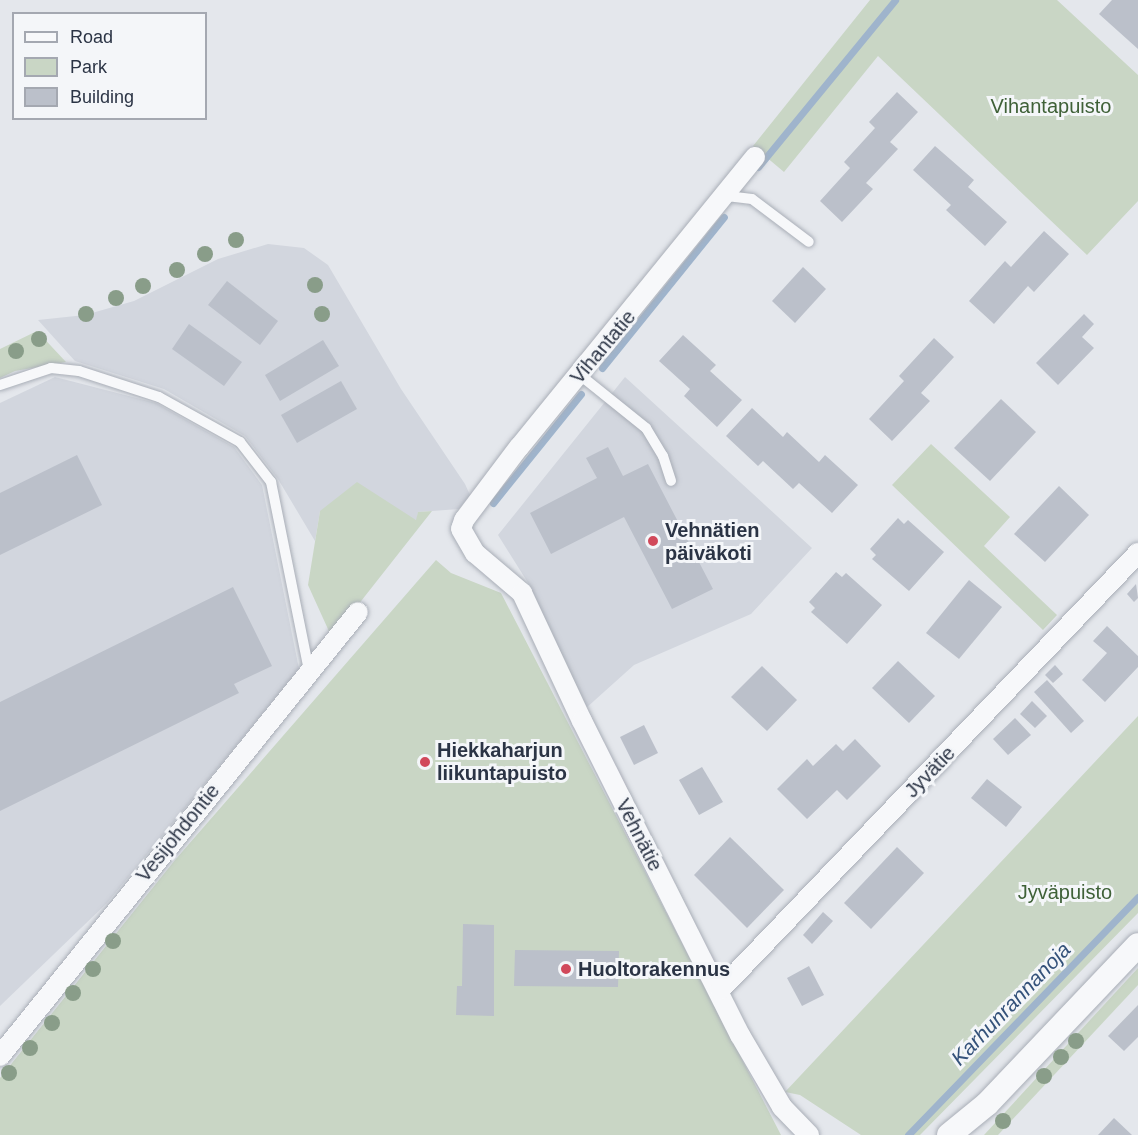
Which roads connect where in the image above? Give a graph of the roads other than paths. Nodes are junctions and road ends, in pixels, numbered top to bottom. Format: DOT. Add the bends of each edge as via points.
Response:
graph roads {
  1 [pos="755,158"];
  2 [pos="727,196"];
  3 [pos="809,242"];
  4 [pos="580,375"];
  5 [pos="0,385"];
  6 [pos="671,482"];
  7 [pos="465,540"];
  8 [pos="1138,553"];
  9 [pos="357,612"];
  10 [pos="309,671"];
  11 [pos="1138,945"];
  12 [pos="720,990"];
  13 [pos="0,1056"];
  14 [pos="987,1104"];
  15 [pos="809,1135"];
  16 [pos="949,1135"];
  17 [pos="965,1135"];
  1 -- 2 [label="street, Vihantatie"];
  2 -- 3 [label="lane" via="758,203"];
  2 -- 4 [label="street, Vihantatie"];
  4 -- 6 [label="lane" via="646,428 663,456"];
  4 -- 7 [label="street, Vihantatie" via="464,520 461,529"];
  5 -- 10 [label="lane" via="51,368 79,371 159,397 240,442 271,482"];
  7 -- 12 [label="street, Vehnätie" via="475,554 522,593 587,731"];
  8 -- 12 [label="street, Jyvätie"];
  9 -- 10 [label="street, Vesijohdontie"];
  10 -- 13 [label="street, Vesijohdontie"];
  11 -- 14 [label="street"];
  12 -- 15 [label="street, Vehnätie" via="740,1035 782,1107"];
  14 -- 16 [label="street"];
  14 -- 17 [label="street"];
}
